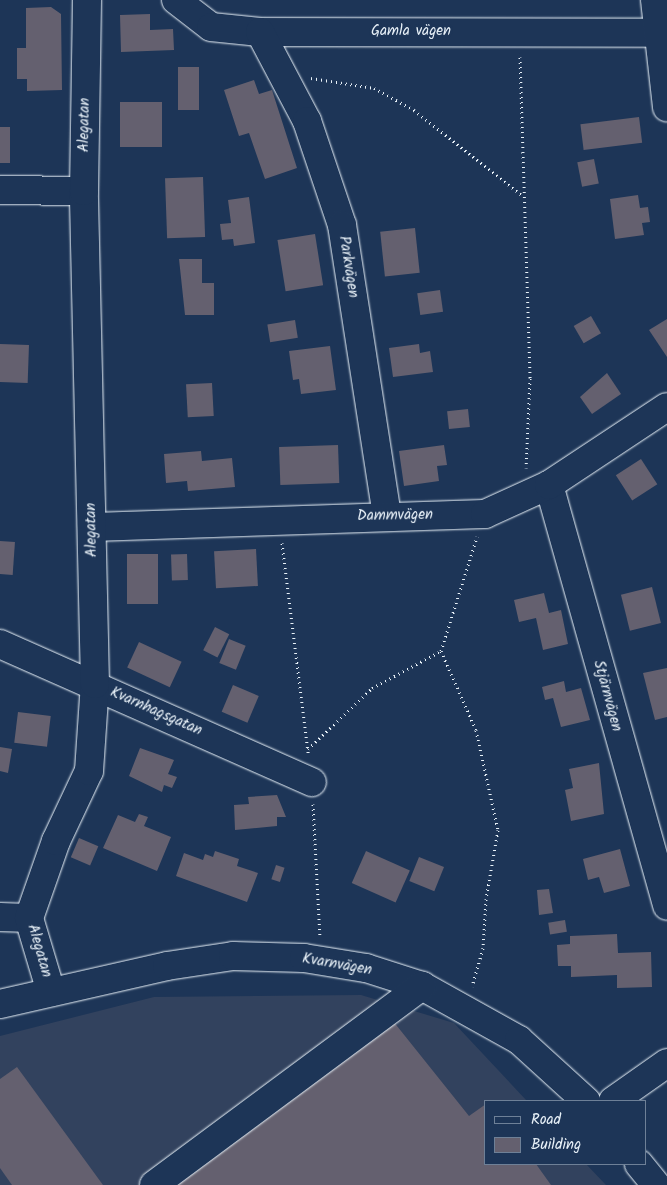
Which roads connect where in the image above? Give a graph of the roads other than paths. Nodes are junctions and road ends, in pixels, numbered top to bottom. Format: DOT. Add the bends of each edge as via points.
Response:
graph roads {
  1 [pos="87,0"];
  2 [pos="176,0"];
  3 [pos="655,0"];
  4 [pos="260,32"];
  5 [pos="656,33"];
  6 [pos="667,107"];
  7 [pos="0,190"];
  8 [pos="84,191"];
  9 [pos="667,406"];
  10 [pos="550,485"];
  11 [pos="387,516"];
  12 [pos="92,527"];
  13 [pos="0,644"];
  14 [pos="95,684"];
  15 [pos="312,782"];
  16 [pos="667,906"];
  17 [pos="0,917"];
  18 [pos="29,918"];
  19 [pos="422,986"];
  20 [pos="51,992"];
  21 [pos="0,1004"];
  22 [pos="667,1063"];
  23 [pos="585,1100"];
  24 [pos="614,1100"];
  25 [pos="640,1165"];
  26 [pos="154,1185"];
  27 [pos="656,1185"];
  1 -- 8 [label="street, Alegatan"];
  2 -- 4 [label="street, Gamla vägen" via="211,27"];
  3 -- 5 [label="street"];
  4 -- 5 [label="street, Gamla vägen"];
  4 -- 11 [label="street, Parkvägen" via="307,121 342,225"];
  5 -- 6 [label="street"];
  7 -- 8 [label="street"];
  8 -- 12 [label="street, Alegatan"];
  9 -- 10 [label="street, Dammvägen"];
  10 -- 11 [label="street, Dammvägen" via="484,514"];
  10 -- 16 [label="street, Stjärnvägen"];
  11 -- 12 [label="street, Dammvägen"];
  12 -- 14 [label="street, Alegatan"];
  13 -- 14 [label="street, Kvarnhagsgatan"];
  14 -- 15 [label="street, Kvarnhagsgatan"];
  14 -- 18 [label="street, Alegatan" via="89,771 56,840"];
  17 -- 18 [label="street"];
  18 -- 20 [label="street, Alegatan"];
  19 -- 20 [label="street, Kvarnvägen" via="366,968 322,961 234,956"];
  19 -- 23 [label="street, Kvarnvägen" via="519,1040"];
  19 -- 26 [label="street"];
  20 -- 21 [label="street, Alegatan"];
  22 -- 24 [label="street"];
  25 -- 27 [label="street"];
}
